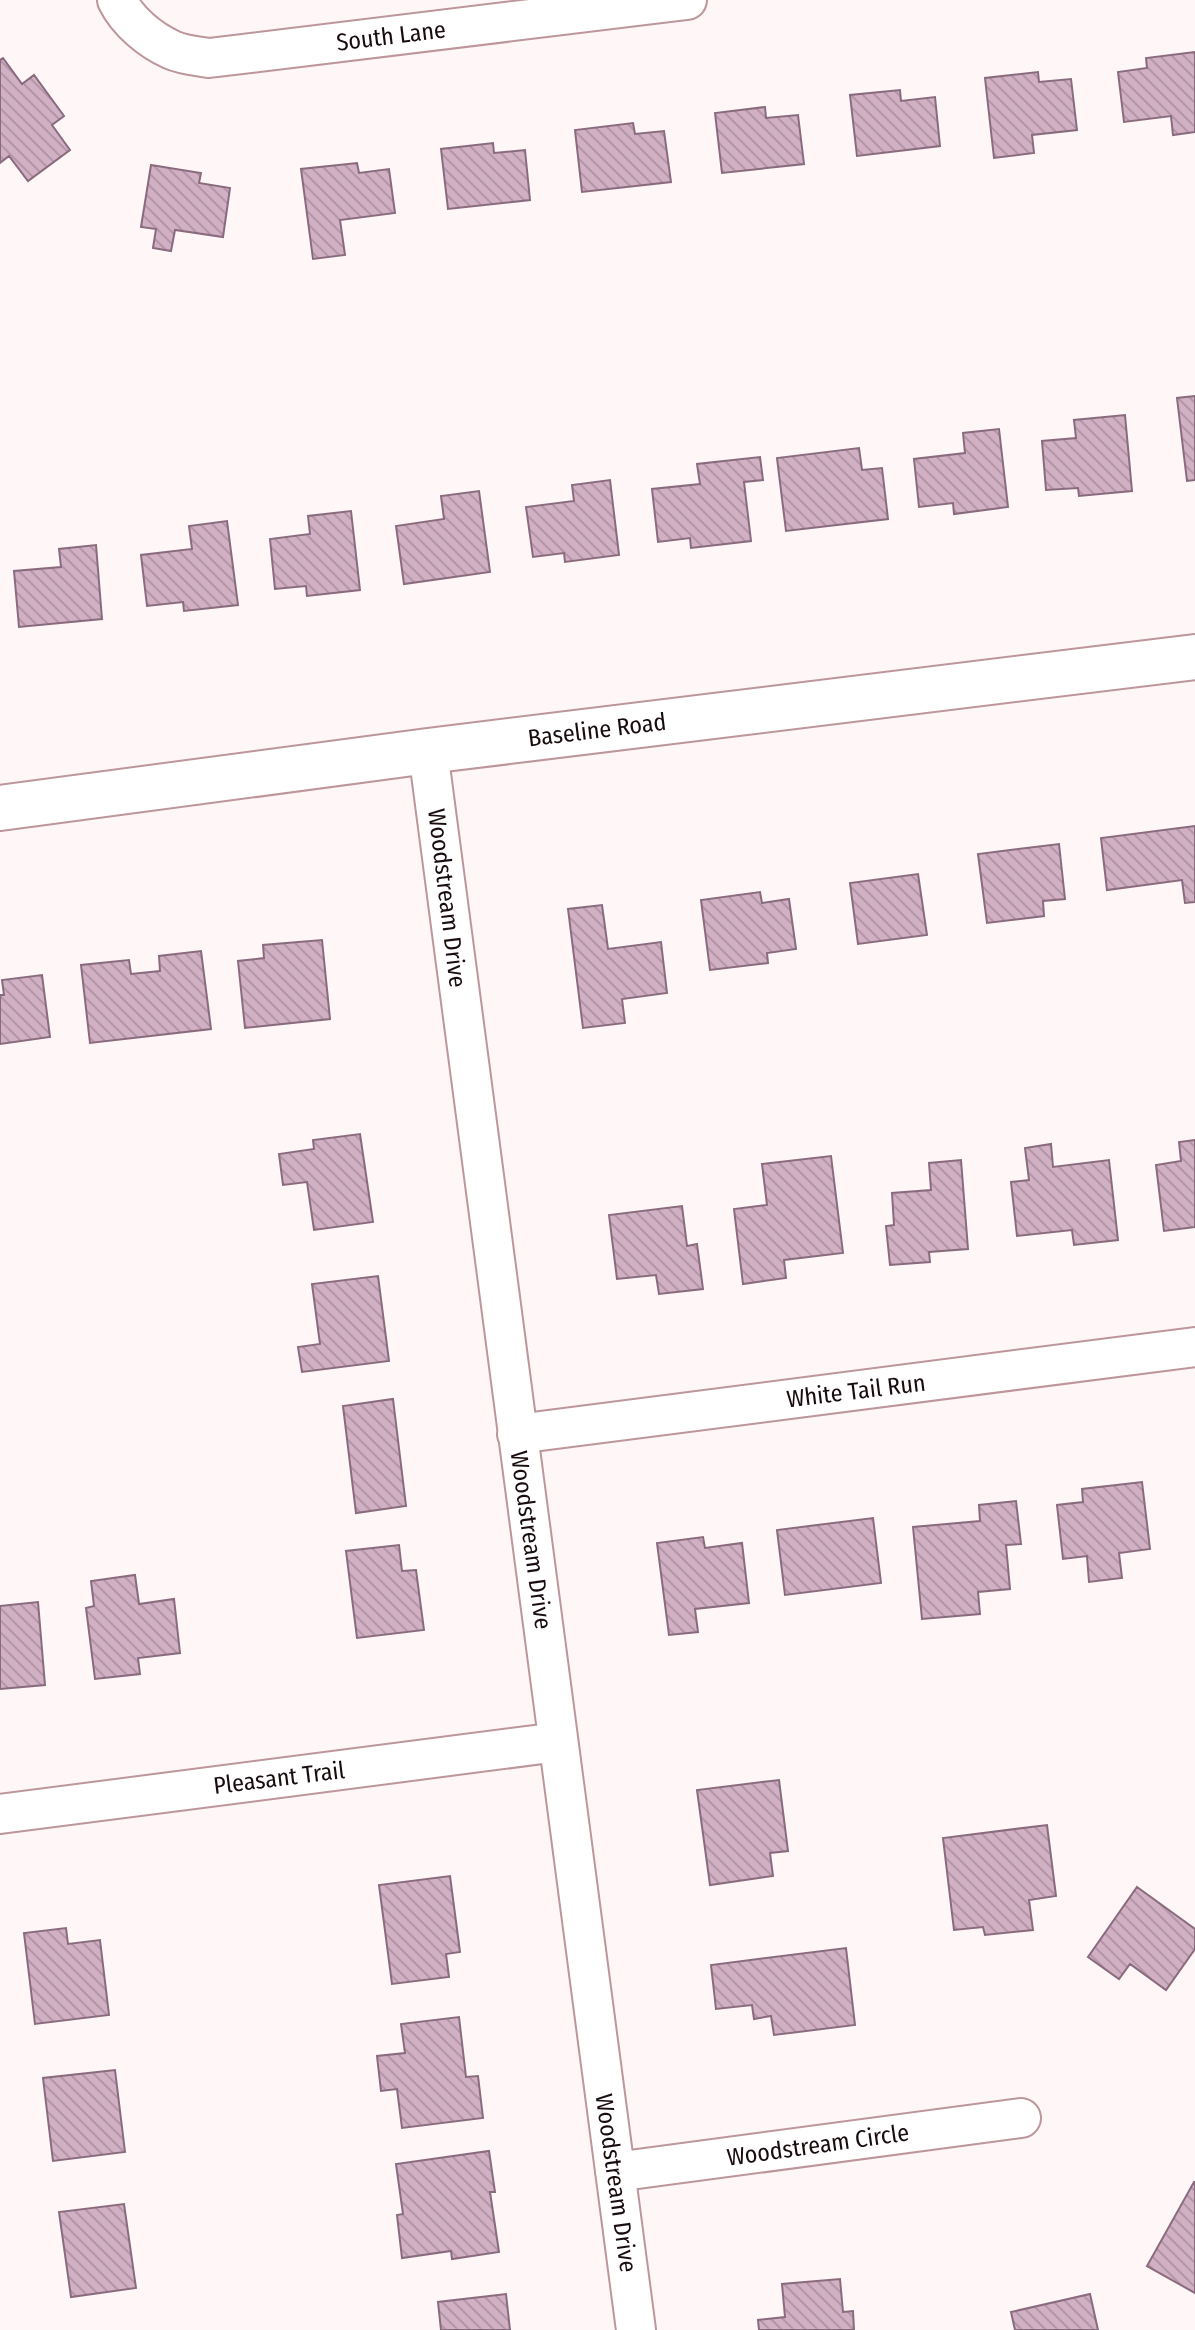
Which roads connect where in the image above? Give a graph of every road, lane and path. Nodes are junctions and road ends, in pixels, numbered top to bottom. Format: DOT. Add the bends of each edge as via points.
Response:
graph roads {
  1 [pos="117,0"];
  2 [pos="687,0"];
  3 [pos="1195,657"];
  4 [pos="428,751"];
  5 [pos="0,808"];
  6 [pos="1195,1347"];
  7 [pos="517,1434"];
  8 [pos="558,1742"];
  9 [pos="0,1814"];
  10 [pos="1021,2118"];
  11 [pos="615,2172"];
  12 [pos="636,2330"];
  1 -- 2 [label="street, South Lane" via="147,36 174,51 209,58"];
  3 -- 4 [label="street, Baseline Road"];
  4 -- 5 [label="street, Baseline Road"];
  4 -- 7 [label="street, Woodstream Drive"];
  6 -- 7 [label="street, White Tail Run"];
  7 -- 8 [label="street, Woodstream Drive"];
  8 -- 9 [label="street, Pleasant Trail"];
  8 -- 11 [label="street, Woodstream Drive"];
  10 -- 11 [label="street, Woodstream Circle"];
  11 -- 12 [label="street, Woodstream Drive"];
}
